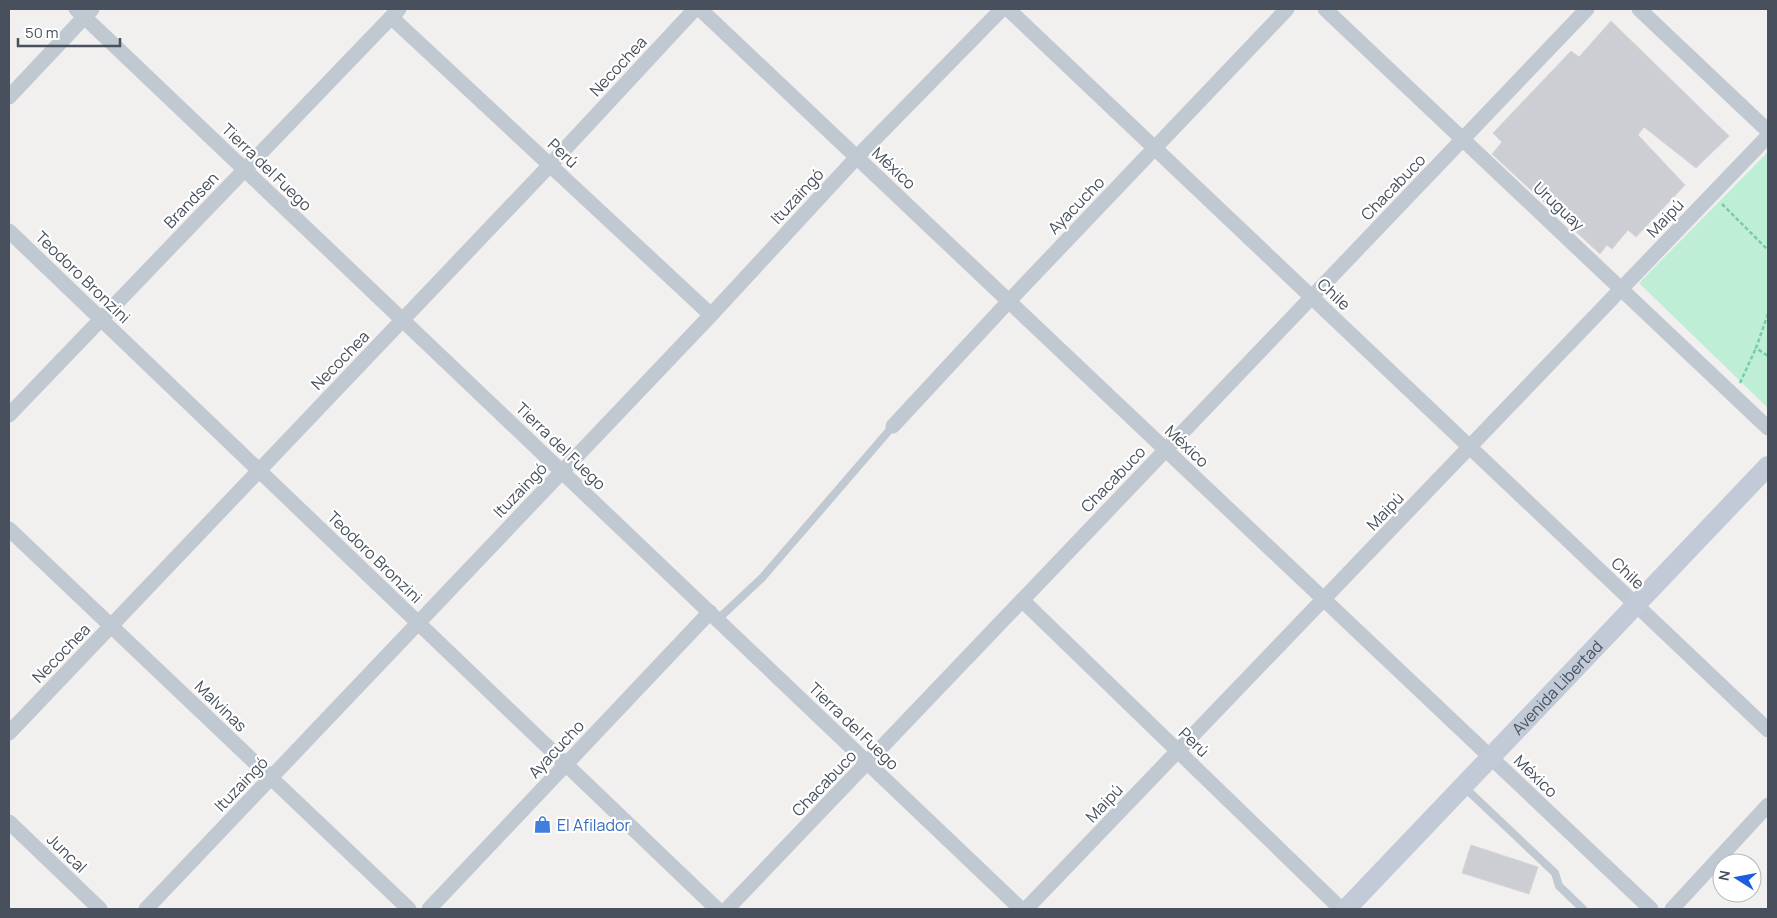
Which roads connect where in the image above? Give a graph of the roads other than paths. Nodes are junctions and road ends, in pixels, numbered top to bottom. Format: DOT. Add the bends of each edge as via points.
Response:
graph roads {
  1 [pos="695,9"];
  2 [pos="700,9"];
  3 [pos="1002,9"];
  4 [pos="1008,9"];
  5 [pos="1287,9"];
  6 [pos="1325,9"];
  7 [pos="1587,9"];
  8 [pos="1639,9"];
  9 [pos="84,11"];
  10 [pos="395,13"];
  11 [pos="9,97"];
  12 [pos="1768,131"];
  13 [pos="1768,136"];
  14 [pos="1463,139"];
  15 [pos="1155,148"];
  16 [pos="857,157"];
  17 [pos="550,165"];
  18 [pos="245,170"];
  19 [pos="9,230"];
  20 [pos="1621,289"];
  21 [pos="1312,297"];
  22 [pos="1009,301"];
  23 [pos="711,315"];
  24 [pos="101,319"];
  25 [pos="402,320"];
  26 [pos="9,415"];
  27 [pos="893,426"];
  28 [pos="1768,428"];
  29 [pos="1470,447"];
  30 [pos="1166,450"];
  31 [pos="1768,466"];
  32 [pos="259,470"];
  33 [pos="562,472"];
  34 [pos="9,529"];
  35 [pos="1324,599"];
  36 [pos="1022,600"];
  37 [pos="1637,605"];
  38 [pos="713,616"];
  39 [pos="418,623"];
  40 [pos="111,626"];
  41 [pos="1768,730"];
  42 [pos="9,733"];
  43 [pos="1178,751"];
  44 [pos="1490,757"];
  45 [pos="867,763"];
  46 [pos="566,764"];
  47 [pos="271,778"];
  48 [pos="1463,786"];
  49 [pos="1768,806"];
  50 [pos="9,822"];
  51 [pos="100,909"];
  52 [pos="146,909"];
  53 [pos="409,909"];
  54 [pos="429,909"];
  55 [pos="717,909"];
  56 [pos="728,909"];
  57 [pos="1021,909"];
  58 [pos="1026,909"];
  59 [pos="1341,909"];
  60 [pos="1346,909"];
  61 [pos="1583,909"];
  62 [pos="1651,909"];
  63 [pos="1672,909"];
  1 -- 17 [label="street, Necochea"];
  2 -- 16 [label="street, México"];
  3 -- 16 [label="street, Ituzaingó"];
  4 -- 15 [label="street, Chile"];
  5 -- 15 [label="street, Ayacucho"];
  6 -- 14 [label="street, Uruguay"];
  7 -- 14 [label="street, Chacabuco"];
  8 -- 12 [label="street"];
  9 -- 11 [label="street"];
  9 -- 18 [label="street, Tierra del Fuego"];
  10 -- 17 [label="street, Perú"];
  10 -- 18 [label="street, Brandsen"];
  13 -- 20 [label="street, Maipú"];
  14 -- 20 [label="street, Uruguay"];
  14 -- 21 [label="street, Chacabuco"];
  15 -- 21 [label="street, Chile"];
  15 -- 22 [label="street, Ayacucho"];
  16 -- 22 [label="street, México"];
  16 -- 23 [label="street, Ituzaingó"];
  17 -- 23 [label="street, Perú"];
  17 -- 25 [label="street, Necochea"];
  18 -- 24 [label="street, Brandsen"];
  18 -- 25 [label="street, Tierra del Fuego"];
  19 -- 24 [label="street, Teodoro Bronzini"];
  20 -- 28 [label="street, Uruguay"];
  20 -- 29 [label="street, Maipú"];
  21 -- 29 [label="street, Chile"];
  21 -- 30 [label="street, Chacabuco"];
  22 -- 27 [label="street, Ayacucho"];
  22 -- 30 [label="street, México"];
  23 -- 33 [label="street, Ituzaingó"];
  24 -- 26 [label="street, Brandsen"];
  24 -- 32 [label="street, Teodoro Bronzini"];
  25 -- 32 [label="street, Necochea"];
  25 -- 33 [label="street, Tierra del Fuego"];
  27 -- 38 [label="lane" via="762,578"];
  29 -- 35 [label="street, Maipú"];
  29 -- 37 [label="street, Chile"];
  30 -- 35 [label="street, México"];
  30 -- 36 [label="street, Chacabuco"];
  31 -- 37 [label="main road, Avenida Libertad"];
  32 -- 39 [label="street, Teodoro Bronzini"];
  32 -- 40 [label="street, Necochea"];
  33 -- 38 [label="street, Tierra del Fuego"];
  33 -- 39 [label="street, Ituzaingó"];
  34 -- 40 [label="street, Malvinas"];
  35 -- 43 [label="street, Maipú"];
  35 -- 44 [label="street, México"];
  36 -- 43 [label="street, Perú"];
  36 -- 45 [label="street, Chacabuco"];
  37 -- 41 [label="street, Chile"];
  37 -- 44 [label="main road, Avenida Libertad"];
  38 -- 45 [label="street, Tierra del Fuego"];
  38 -- 46 [label="street, Ayacucho"];
  39 -- 46 [label="street, Teodoro Bronzini"];
  39 -- 47 [label="street, Ituzaingó"];
  40 -- 42 [label="street, Necochea"];
  40 -- 47 [label="street, Malvinas"];
  43 -- 58 [label="street, Maipú"];
  43 -- 59 [label="street, Perú"];
  44 -- 48 [label="main road, Avenida Libertad"];
  44 -- 62 [label="street, México"];
  45 -- 56 [label="street, Chacabuco"];
  45 -- 57 [label="street, Tierra del Fuego"];
  46 -- 54 [label="street, Ayacucho"];
  46 -- 55 [label="street, Teodoro Bronzini"];
  47 -- 52 [label="street, Ituzaingó"];
  47 -- 53 [label="street, Malvinas"];
  48 -- 60 [label="main road, Avenida Libertad"];
  48 -- 61 [label="lane" via="1555,873 1559,886"];
  49 -- 63 [label="street"];
  50 -- 51 [label="street, Juncal"];
}
